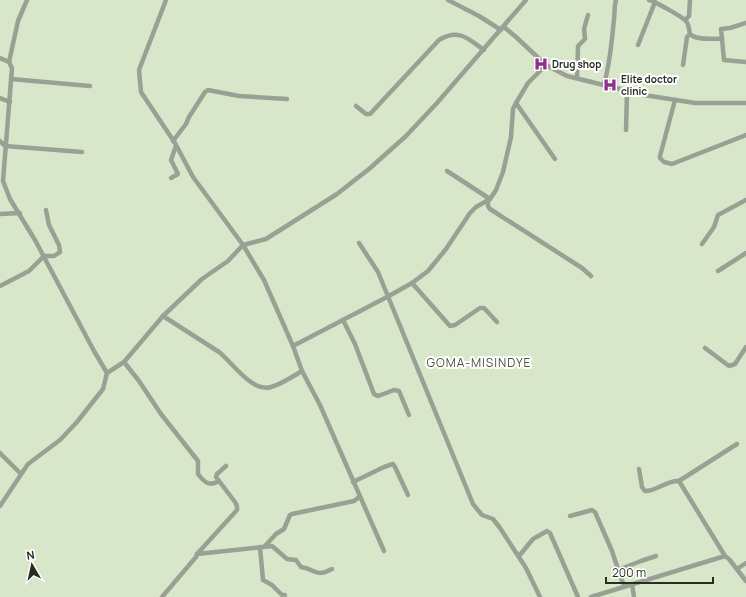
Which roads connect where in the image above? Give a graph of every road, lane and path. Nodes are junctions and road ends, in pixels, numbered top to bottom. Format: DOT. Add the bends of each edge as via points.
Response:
graph roads {
  1 [pos="166,0"];
  2 [pos="448,0"];
  3 [pos="526,0"];
  4 [pos="616,0"];
  5 [pos="649,0"];
  6 [pos="690,0"];
  7 [pos="24,1"];
  8 [pos="654,2"];
  9 [pos="588,15"];
  10 [pos="685,20"];
  11 [pos="746,23"];
  12 [pos="502,28"];
  13 [pos="690,34"];
  14 [pos="722,39"];
  15 [pos="638,45"];
  16 [pos="484,50"];
  17 [pos="0,58"];
  18 [pos="9,62"];
  19 [pos="746,62"];
  20 [pos="546,65"];
  21 [pos="683,65"];
  22 [pos="577,78"];
  23 [pos="11,80"];
  24 [pos="604,84"];
  25 [pos="90,86"];
  26 [pos="627,91"];
  27 [pos="0,98"];
  28 [pos="286,99"];
  29 [pos="675,100"];
  30 [pos="10,102"];
  31 [pos="516,102"];
  32 [pos="746,103"];
  33 [pos="356,106"];
  34 [pos="626,130"];
  35 [pos="746,135"];
  36 [pos="0,141"];
  37 [pos="173,141"];
  38 [pos="5,146"];
  39 [pos="176,146"];
  40 [pos="82,152"];
  41 [pos="555,159"];
  42 [pos="447,171"];
  43 [pos="171,178"];
  44 [pos="489,199"];
  45 [pos="746,200"];
  46 [pos="46,210"];
  47 [pos="20,213"];
  48 [pos="0,214"];
  49 [pos="359,243"];
  50 [pos="702,244"];
  51 [pos="242,245"];
  52 [pos="746,253"];
  53 [pos="44,256"];
  54 [pos="718,271"];
  55 [pos="592,276"];
  56 [pos="412,283"];
  57 [pos="0,286"];
  58 [pos="387,297"];
  59 [pos="163,316"];
  60 [pos="343,320"];
  61 [pos="497,322"];
  62 [pos="293,346"];
  63 [pos="746,347"];
  64 [pos="705,348"];
  65 [pos="124,362"];
  66 [pos="302,371"];
  67 [pos="107,373"];
  68 [pos="409,415"];
  69 [pos="737,444"];
  70 [pos="0,453"];
  71 [pos="226,466"];
  72 [pos="639,469"];
  73 [pos="21,474"];
  74 [pos="679,481"];
  75 [pos="219,482"];
  76 [pos="353,482"];
  77 [pos="408,495"];
  78 [pos="359,497"];
  79 [pos="0,506"];
  80 [pos="570,516"];
  81 [pos="262,547"];
  82 [pos="384,552"];
  83 [pos="197,554"];
  84 [pos="519,556"];
  85 [pos="656,556"];
  86 [pos="725,556"];
  87 [pos="746,563"];
  88 [pos="737,568"];
  89 [pos="332,569"];
  90 [pos="618,570"];
  91 [pos="746,581"];
  92 [pos="632,584"];
  93 [pos="625,586"];
  94 [pos="285,595"];
  95 [pos="162,597"];
  96 [pos="540,597"];
  97 [pos="578,597"];
  98 [pos="591,597"];
  99 [pos="634,597"];
  1 -- 37 [label="street" via="140,66 140,90"];
  2 -- 12 [label="street"];
  3 -- 12 [label="street"];
  4 -- 24 [label="street" via="609,64"];
  5 -- 8 [label="street"];
  6 -- 10 [label="street" via="689,16"];
  7 -- 18 [label="street"];
  8 -- 10 [label="street"];
  8 -- 15 [label="street"];
  9 -- 22 [label="street" via="584,29 585,38 578,46"];
  10 -- 13 [label="street"];
  11 -- 14 [label="street" via="721,29"];
  12 -- 16 [label="street"];
  12 -- 20 [label="street" via="516,37"];
  13 -- 14 [label="street" via="697,38"];
  13 -- 21 [label="street" via="687,37"];
  14 -- 19 [label="street" via="724,60"];
  16 -- 33 [label="street" via="464,35 443,38 370,114"];
  16 -- 51 [label="street" via="406,136 354,182 266,239"];
  17 -- 18 [label="street"];
  18 -- 23 [label="street" via="12,68"];
  20 -- 22 [label="street" via="567,76"];
  20 -- 31 [label="street" via="528,83"];
  22 -- 24 [label="street"];
  23 -- 25 [label="street"];
  23 -- 30 [label="street"];
  24 -- 26 [label="street"];
  26 -- 29 [label="street"];
  26 -- 34 [label="street"];
  27 -- 30 [label="street"];
  28 -- 37 [label="street" via="208,90"];
  29 -- 32 [label="street" via="695,103"];
  29 -- 35 [label="street" via="660,156 664,162 672,164"];
  30 -- 38 [label="street"];
  31 -- 41 [label="street"];
  31 -- 44 [label="street" via="503,172 496,190"];
  36 -- 38 [label="street"];
  37 -- 39 [label="street"];
  38 -- 40 [label="street"];
  38 -- 47 [label="street" via="3,181 10,199"];
  39 -- 43 [label="street" via="171,160 178,174"];
  39 -- 51 [label="street" via="193,177"];
  42 -- 44 [label="street"];
  44 -- 55 [label="street" via="490,209"];
  44 -- 56 [label="street" via="470,213 428,271"];
  45 -- 50 [label="street" via="718,215 714,227"];
  46 -- 53 [label="street" via="49,225 61,251 54,256"];
  47 -- 48 [label="street"];
  47 -- 53 [label="street"];
  49 -- 58 [label="street" via="378,272"];
  51 -- 59 [label="street" via="228,261 202,279"];
  51 -- 62 [label="street" via="264,280"];
  52 -- 54 [label="street"];
  53 -- 57 [label="street" via="29,271"];
  53 -- 67 [label="street"];
  56 -- 58 [label="street"];
  56 -- 61 [label="street" via="450,326 480,308 484,308"];
  58 -- 60 [label="street"];
  58 -- 84 [label="street" via="473,504 482,515 493,519"];
  59 -- 65 [label="street"];
  59 -- 66 [label="street" via="228,358 245,378 259,387 270,388"];
  60 -- 62 [label="street"];
  60 -- 68 [label="street" via="374,394 378,396 394,390 399,391"];
  62 -- 66 [label="street"];
  63 -- 64 [label="street" via="735,364 729,366"];
  65 -- 67 [label="street"];
  65 -- 75 [label="street" via="198,461 198,474 206,483"];
  66 -- 76 [label="street" via="320,405"];
  67 -- 73 [label="street" via="103,389 77,422 60,440 28,464"];
  69 -- 74 [label="street"];
  70 -- 73 [label="street"];
  71 -- 75 [label="street" via="217,474"];
  72 -- 74 [label="street" via="645,491"];
  73 -- 79 [label="street"];
  74 -- 86 [label="street"];
  75 -- 83 [label="street" via="238,508"];
  76 -- 77 [label="street" via="393,464"];
  76 -- 78 [label="street"];
  78 -- 81 [label="street" via="354,501 290,515 284,528"];
  78 -- 82 [label="street"];
  80 -- 90 [label="street" via="592,510 595,512"];
  81 -- 83 [label="street"];
  81 -- 89 [label="street" via="274,546 287,558 296,560 301,568 313,572 321,573"];
  81 -- 94 [label="street" via="263,580 282,596"];
  83 -- 95 [label="street"];
  84 -- 96 [label="street"];
  84 -- 97 [label="street" via="534,539 547,531 550,533"];
  85 -- 90 [label="street"];
  86 -- 88 [label="street"];
  86 -- 92 [label="street"];
  87 -- 88 [label="street"];
  88 -- 91 [label="street"];
  90 -- 93 [label="street"];
  92 -- 93 [label="street"];
  92 -- 99 [label="street"];
  93 -- 98 [label="street"];
}
